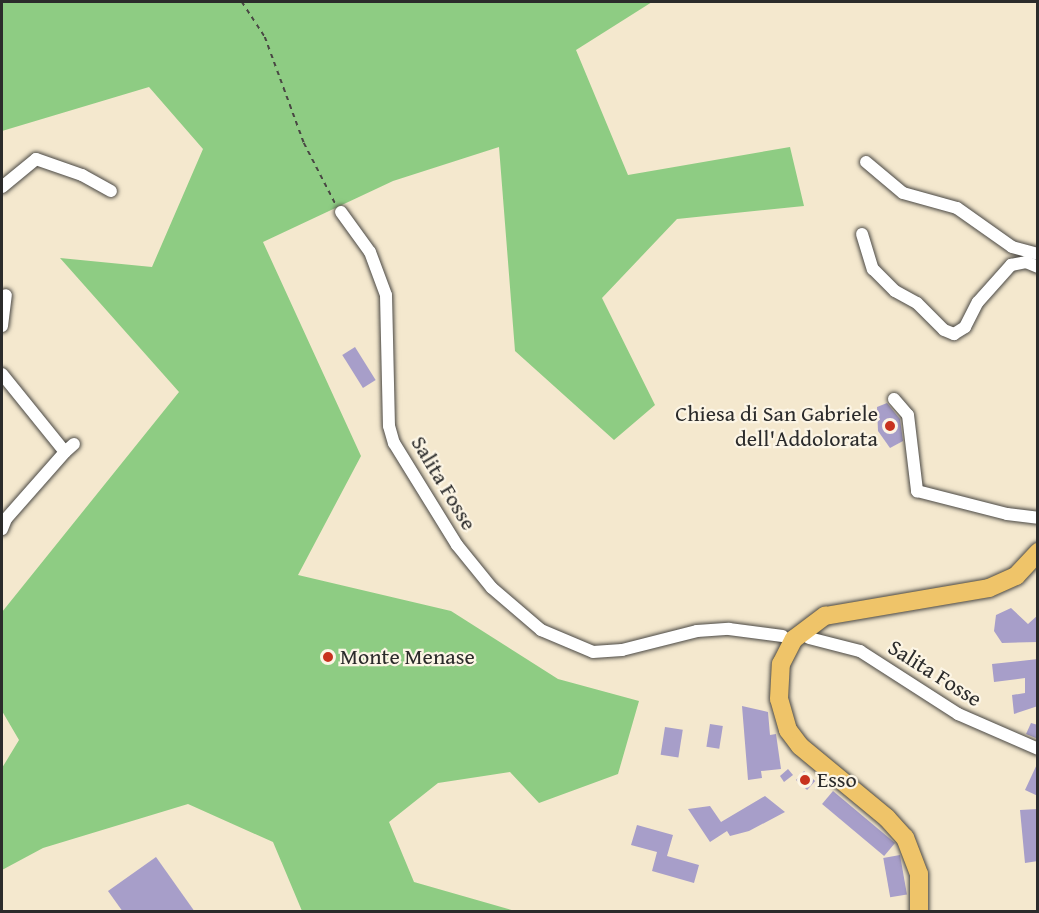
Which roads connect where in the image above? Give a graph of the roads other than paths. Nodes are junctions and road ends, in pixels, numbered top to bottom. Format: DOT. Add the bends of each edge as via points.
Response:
graph roads {
  1 [pos="866,162"];
  2 [pos="2,187"];
  3 [pos="111,191"];
  4 [pos="340,212"];
  5 [pos="862,234"];
  6 [pos="1038,254"];
  7 [pos="1038,267"];
  8 [pos="6,295"];
  9 [pos="2,326"];
  10 [pos="2,374"];
  11 [pos="894,399"];
  12 [pos="1038,518"];
  13 [pos="2,529"];
  14 [pos="1038,552"];
  15 [pos="729,630"];
  16 [pos="805,635"];
  17 [pos="783,636"];
  18 [pos="1038,749"];
  19 [pos="919,912"];
  1 -- 6 [label="street" via="903,193 957,208 1012,247"];
  2 -- 3 [label="street" via="36,159 82,175"];
  4 -- 15 [label="street, Salita Fosse" via="370,252 386,295 389,426 394,443 457,545 492,588 541,630 584,651 610,652 681,634"];
  5 -- 7 [label="street" via="873,269 895,291 917,303 944,330 954,334 965,327 978,302 1011,265 1026,262"];
  8 -- 9 [label="street"];
  10 -- 13 [label="street" via="69,448"];
  11 -- 12 [label="street" via="908,415 917,490 1006,514"];
  14 -- 16 [label="main road" via="1016,576 990,588 844,610 816,620"];
  15 -- 16 [label="street, Salita Fosse" via="760,627"];
  15 -- 17 [label="street, Salita Fosse"];
  16 -- 18 [label="street, Salita Fosse" via="860,651 958,714"];
  16 -- 19 [label="main road" via="788,647 779,674 779,699 785,723 800,746 887,818 905,838 919,874"];
}
